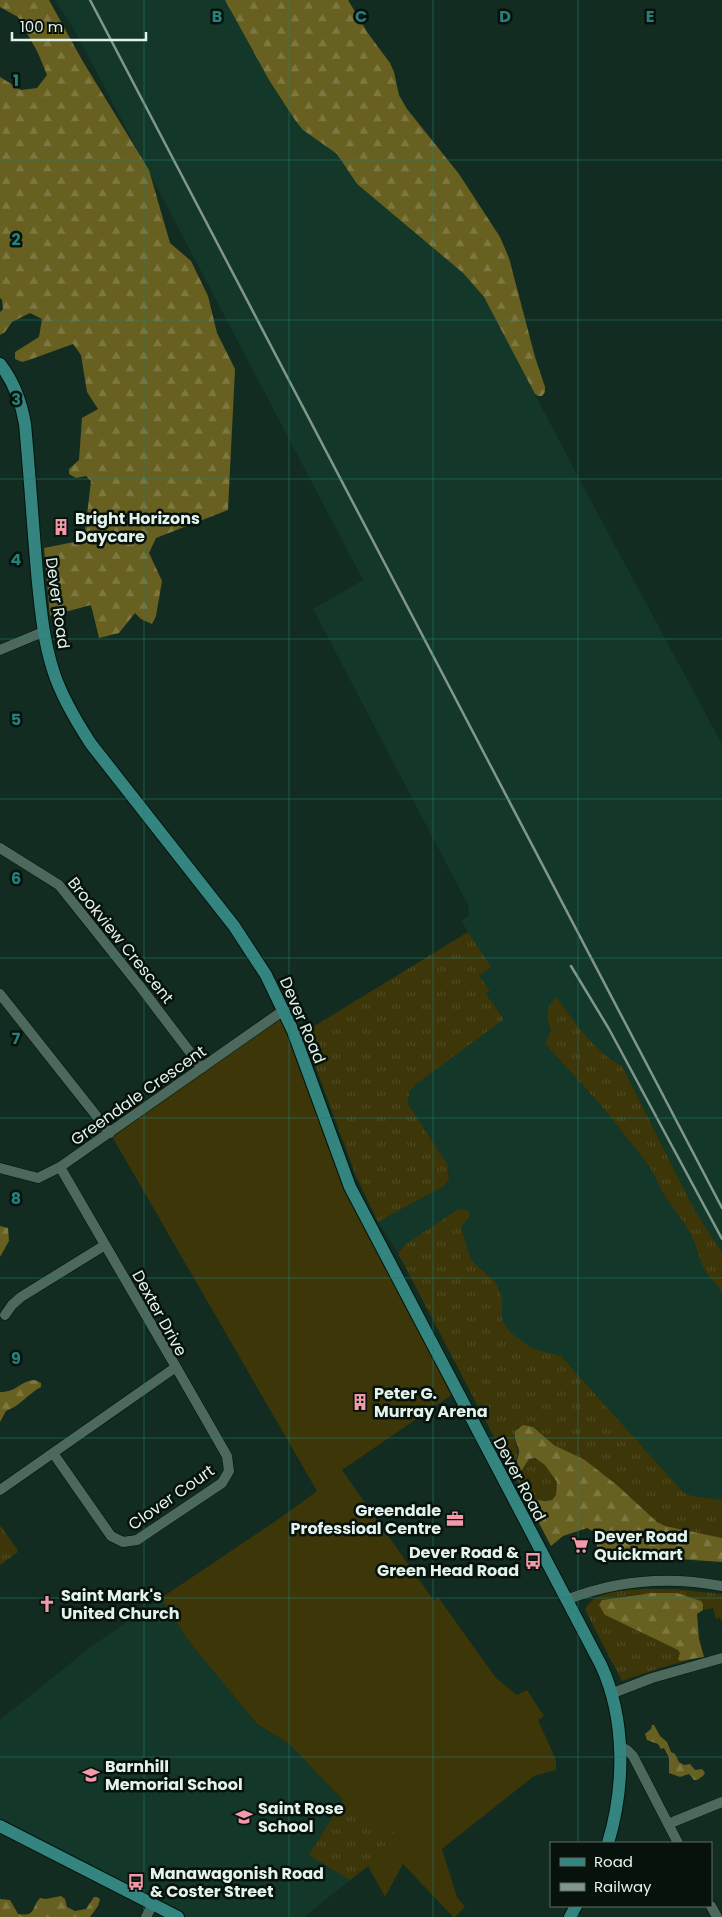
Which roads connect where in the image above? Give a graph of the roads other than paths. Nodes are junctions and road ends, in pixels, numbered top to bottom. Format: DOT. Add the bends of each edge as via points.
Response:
graph roads {
  1 [pos="0,364"];
  2 [pos="43,632"];
  3 [pos="0,650"];
  4 [pos="0,848"];
  5 [pos="0,994"];
  6 [pos="284,1010"];
  7 [pos="202,1068"];
  8 [pos="110,1133"];
  9 [pos="60,1167"];
  10 [pos="0,1168"];
  11 [pos="105,1245"];
  12 [pos="5,1316"];
  13 [pos="176,1366"];
  14 [pos="53,1453"];
  15 [pos="0,1490"];
  16 [pos="722,1586"];
  17 [pos="566,1600"];
  18 [pos="722,1658"];
  19 [pos="613,1693"];
  20 [pos="619,1746"];
  21 [pos="722,1802"];
  22 [pos="668,1824"];
  23 [pos="0,1826"];
  24 [pos="608,1842"];
  25 [pos="677,1842"];
  26 [pos="153,1904"];
  27 [pos="146,1917"];
  28 [pos="178,1917"];
  1 -- 2 [label="main road, Dever Road" via="11,378 25,424"];
  2 -- 3 [label="street"];
  2 -- 6 [label="main road, Dever Road" via="52,670 79,726 234,926"];
  4 -- 7 [label="street, Brookview Crescent" via="59,885"];
  5 -- 8 [label="street"];
  6 -- 7 [label="street, Greendale Crescent"];
  6 -- 17 [label="main road, Dever Road" via="350,1187"];
  7 -- 8 [label="street, Greendale Crescent"];
  8 -- 9 [label="street, Greendale Crescent"];
  9 -- 10 [label="street, Greendale Crescent" via="38,1178"];
  9 -- 11 [label="street, Dexter Drive"];
  11 -- 12 [label="street" via="21,1297"];
  11 -- 13 [label="street, Dexter Drive"];
  13 -- 14 [label="street, Dexter Drive"];
  13 -- 14 [label="street, Clover Court" via="227,1456 229,1471 222,1483 138,1540 123,1542 111,1536"];
  14 -- 15 [label="street, Dexter Drive"];
  16 -- 17 [label="street" via="669,1581 635,1582 597,1589"];
  17 -- 19 [label="main road, Dever Road"];
  18 -- 19 [label="street"];
  19 -- 20 [label="main road, Dever Road"];
  20 -- 22 [label="street" via="633,1756"];
  20 -- 24 [label="main road, Dever Road" via="617,1797"];
  21 -- 22 [label="street"];
  22 -- 25 [label="street"];
  23 -- 26 [label="main road"];
  26 -- 27 [label="street"];
  26 -- 28 [label="main road"];
}
